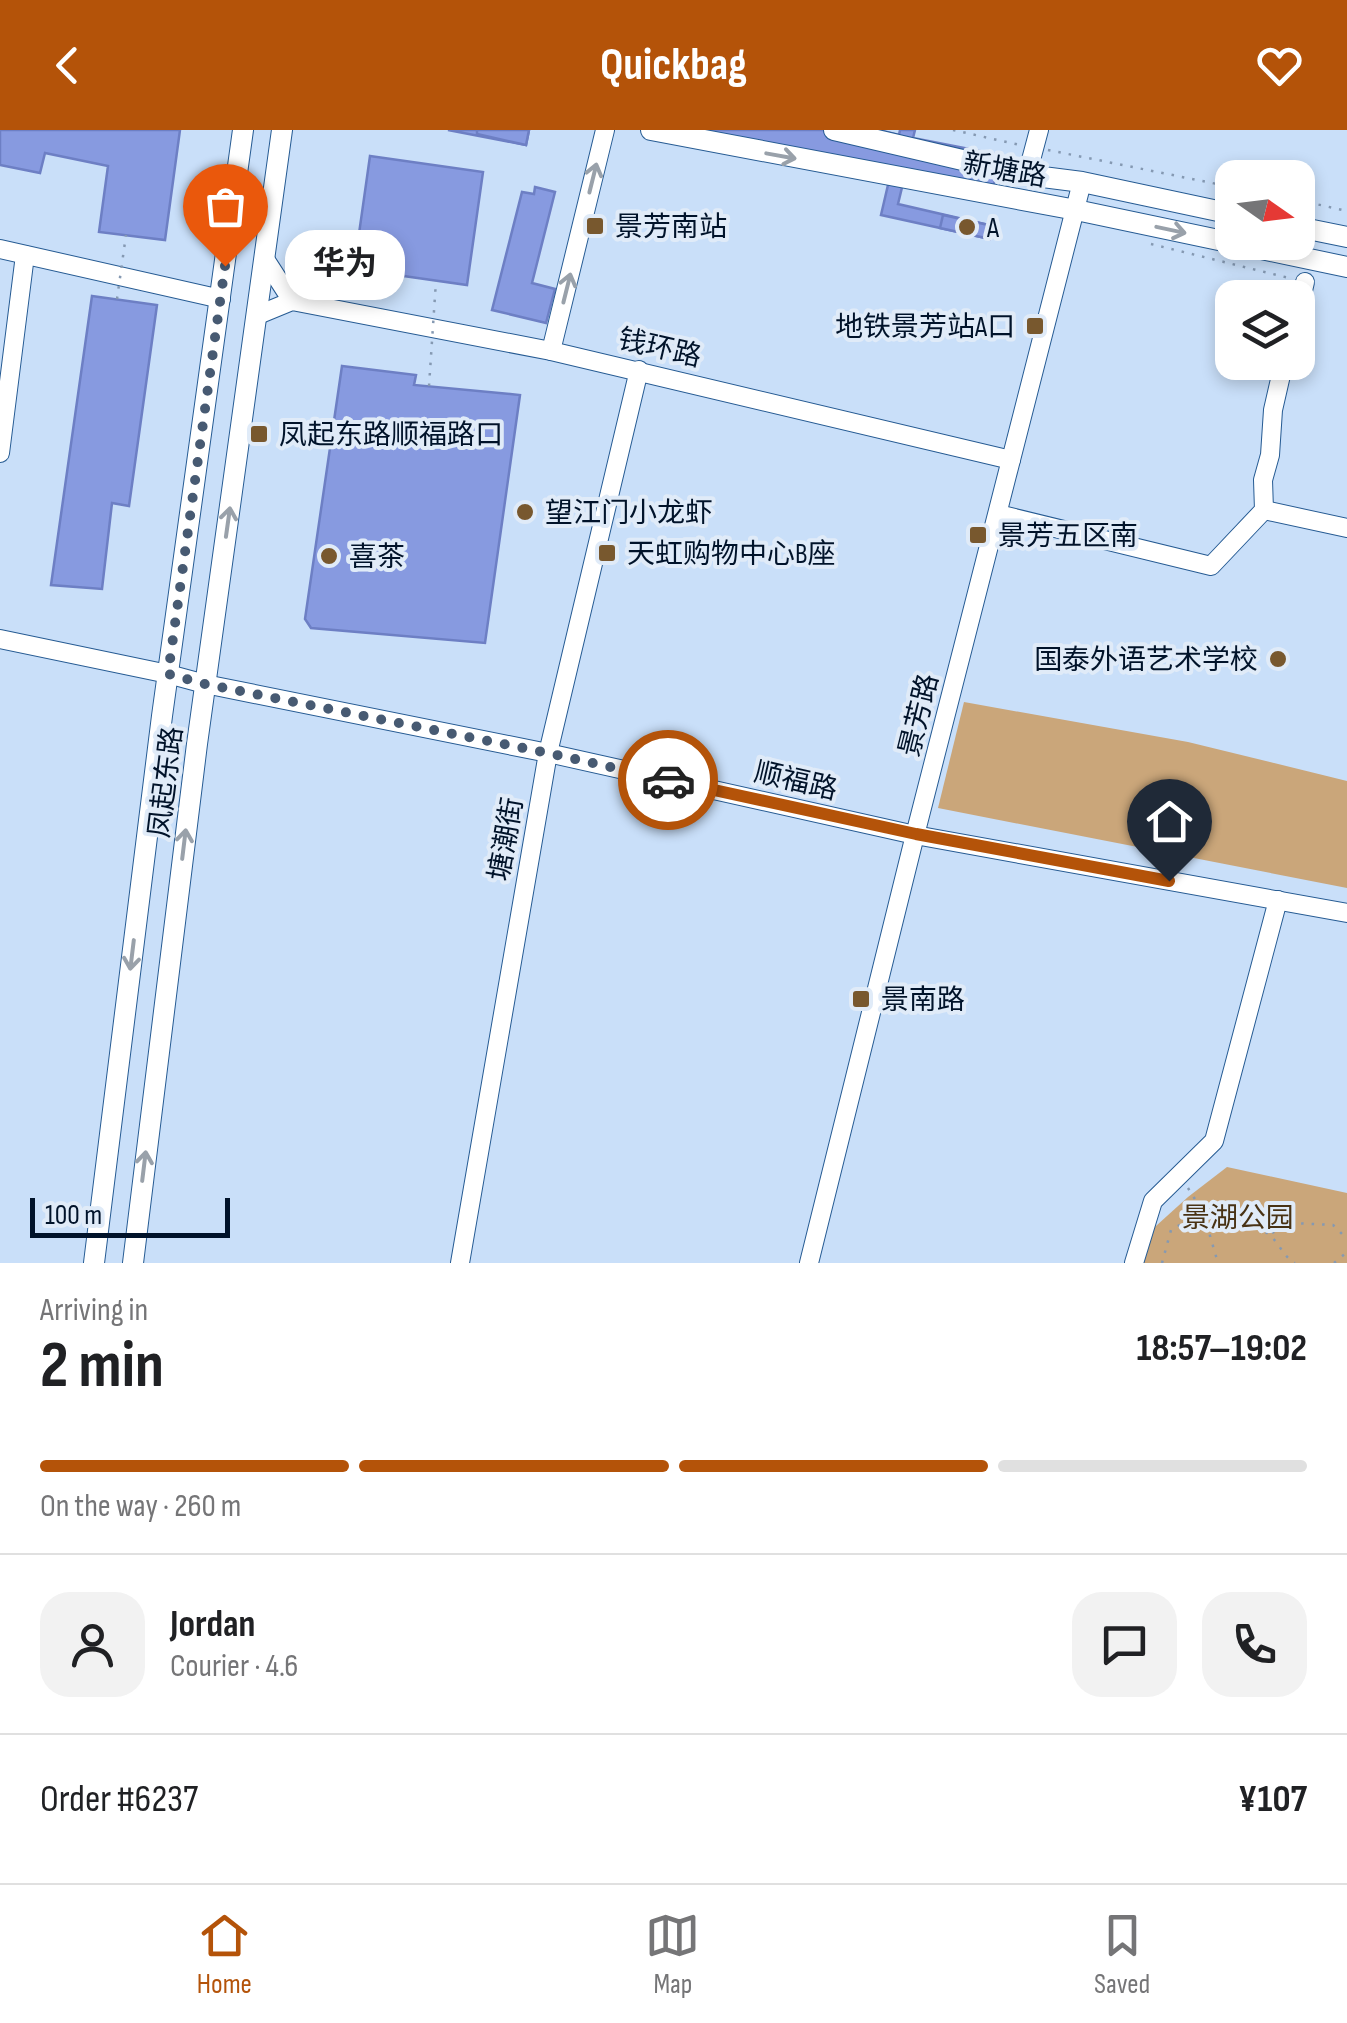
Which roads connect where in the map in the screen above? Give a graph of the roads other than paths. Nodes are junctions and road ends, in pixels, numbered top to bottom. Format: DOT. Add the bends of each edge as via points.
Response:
graph roads {
  1 [pos="243,130"];
  2 [pos="282,130"];
  3 [pos="605,130"];
  4 [pos="651,130"];
  5 [pos="834,130"];
  6 [pos="1037,139"];
  7 [pos="1028,175"];
  8 [pos="1082,182"];
  9 [pos="1076,210"];
  10 [pos="1215,210"];
  11 [pos="1315,231"];
  12 [pos="1347,238"];
  13 [pos="0,249"];
  14 [pos="25,255"];
  15 [pos="265,259"];
  16 [pos="1347,267"];
  17 [pos="221,300"];
  18 [pos="292,301"];
  19 [pos="258,315"];
  20 [pos="551,350"];
  21 [pos="639,370"];
  22 [pos="1280,380"];
  23 [pos="0,453"];
  24 [pos="1012,460"];
  25 [pos="1264,510"];
  26 [pos="998,514"];
  27 [pos="1347,528"];
  28 [pos="0,639"];
  29 [pos="168,674"];
  30 [pos="205,684"];
  31 [pos="548,753"];
  32 [pos="916,834"];
  33 [pos="1278,900"];
  34 [pos="1347,913"];
  35 [pos="94,1263"];
  36 [pos="133,1263"];
  37 [pos="460,1263"];
  38 [pos="809,1263"];
  39 [pos="1134,1263"];
  1 -- 17 [label="main road, 凤起东路"];
  2 -- 15 [label="main road, 凤起东路"];
  20 -- 3 [label="street, one-way"];
  4 -- 9 [label="main road, 新塘路, one-way"];
  5 -- 7 [label="main road, 新塘路"];
  6 -- 7 [label="street"];
  7 -- 8 [label="main road, 新塘路"];
  8 -- 9 [label="street, 景芳路"];
  8 -- 10 [label="main road, 新塘路"];
  9 -- 16 [label="main road, 新塘路, one-way"];
  9 -- 24 [label="street, 景芳路"];
  11 -- 12 [label="main road"];
  13 -- 14 [label="street"];
  14 -- 17 [label="street"];
  14 -- 23 [label="street"];
  15 -- 18 [label="street"];
  15 -- 19 [label="main road, 凤起东路"];
  17 -- 29 [label="main road, 凤起东路"];
  18 -- 19 [label="street"];
  18 -- 20 [label="street, 钱环路"];
  30 -- 19 [label="main road, 凤起东路, one-way"];
  20 -- 21 [label="street, 钱环路"];
  21 -- 24 [label="street, 钱环路"];
  21 -- 31 [label="street, 塘潮街"];
  22 -- 25 [label="street"];
  24 -- 26 [label="street, 景芳路"];
  25 -- 26 [label="street" via="1212,566"];
  25 -- 27 [label="street"];
  26 -- 32 [label="street, 景芳路"];
  28 -- 29 [label="street, 顺福路"];
  29 -- 30 [label="street, 顺福路"];
  29 -- 35 [label="main road, 凤起东路, one-way"];
  30 -- 31 [label="street, 顺福路"];
  36 -- 30 [label="main road, 凤起东路, one-way"];
  31 -- 32 [label="street, 顺福路"];
  31 -- 37 [label="street, 塘潮街"];
  32 -- 33 [label="street, 顺福路"];
  32 -- 38 [label="street, 景芳路"];
  33 -- 34 [label="street, 顺福路"];
  33 -- 39 [label="street" via="1214,1141 1153,1201"];
}
